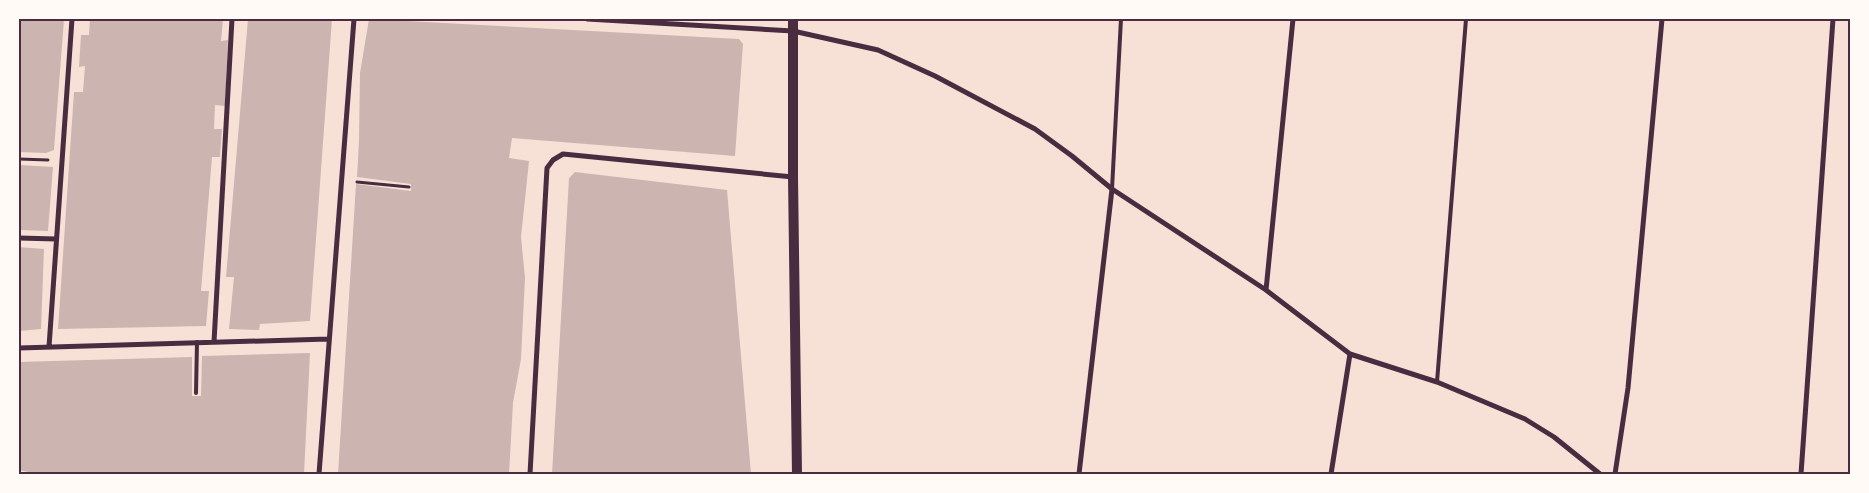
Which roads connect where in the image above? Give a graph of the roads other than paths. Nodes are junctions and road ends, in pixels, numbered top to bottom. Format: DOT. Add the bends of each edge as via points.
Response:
graph roads {
  1 [pos="72,19"];
  2 [pos="232,19"];
  3 [pos="354,19"];
  4 [pos="587,19"];
  5 [pos="793,19"];
  6 [pos="1121,19"];
  7 [pos="1293,19"];
  8 [pos="1466,19"];
  9 [pos="1662,19"];
  10 [pos="1832,19"];
  11 [pos="793,31"];
  12 [pos="793,177"];
  13 [pos="1112,189"];
  14 [pos="19,238"];
  15 [pos="56,239"];
  16 [pos="1266,290"];
  17 [pos="328,339"];
  18 [pos="197,342"];
  19 [pos="214,342"];
  20 [pos="49,347"];
  21 [pos="19,348"];
  22 [pos="1350,354"];
  23 [pos="1437,382"];
  24 [pos="196,392"];
  25 [pos="319,474"];
  26 [pos="530,474"];
  27 [pos="797,474"];
  28 [pos="1079,474"];
  29 [pos="1331,474"];
  30 [pos="1600,474"];
  31 [pos="1615,474"];
  32 [pos="1801,474"];
  1 -- 15 [label="street"];
  2 -- 19 [label="street"];
  3 -- 17 [label="street"];
  4 -- 11 [label="street"];
  5 -- 11 [label="main road"];
  6 -- 13 [label="lane"];
  7 -- 16 [label="street"];
  8 -- 23 [label="lane"];
  9 -- 31 [label="street" via="1628,388"];
  10 -- 32 [label="street"];
  11 -- 12 [label="main road"];
  11 -- 13 [label="street" via="878,50 935,76 1035,129"];
  12 -- 26 [label="street" via="563,154 552,160 547,168"];
  12 -- 27 [label="main road"];
  13 -- 16 [label="street"];
  13 -- 28 [label="street"];
  14 -- 15 [label="street"];
  15 -- 20 [label="street"];
  16 -- 22 [label="street"];
  17 -- 19 [label="street"];
  17 -- 25 [label="street"];
  18 -- 19 [label="street"];
  18 -- 20 [label="street"];
  18 -- 24 [label="lane"];
  20 -- 21 [label="street"];
  22 -- 23 [label="street"];
  22 -- 29 [label="street"];
  23 -- 30 [label="street" via="1525,419 1554,437"];
}
